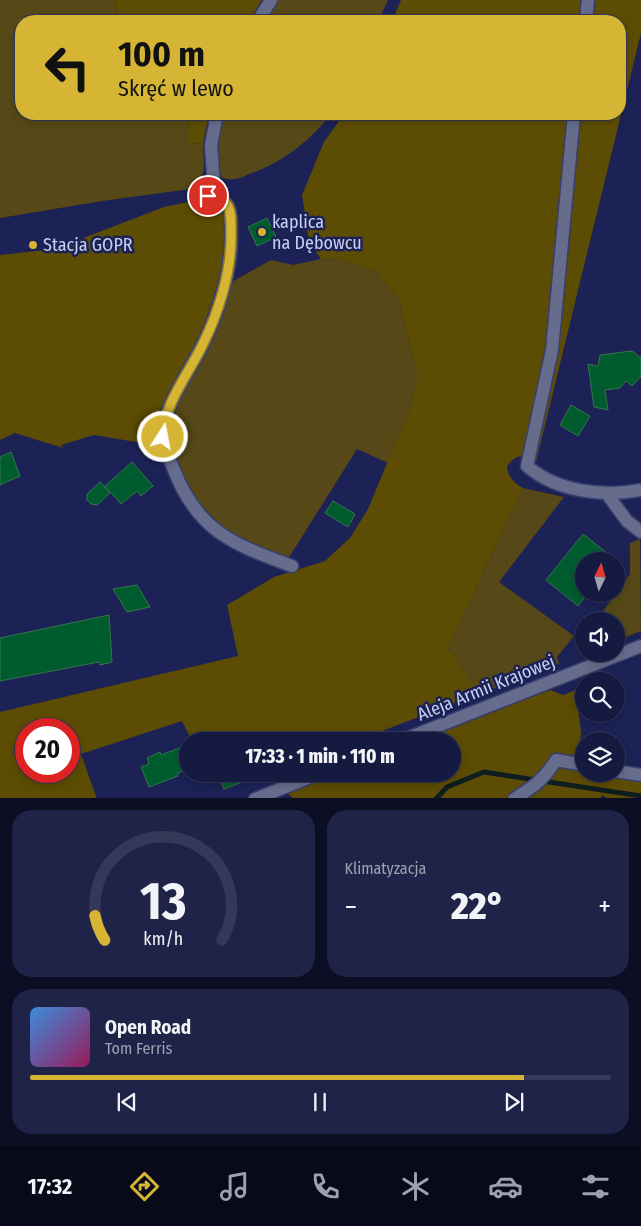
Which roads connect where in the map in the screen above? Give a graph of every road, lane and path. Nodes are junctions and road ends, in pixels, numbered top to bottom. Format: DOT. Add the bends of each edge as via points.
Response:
graph roads {
  1 [pos="271,0"];
  2 [pos="588,0"];
  3 [pos="262,15"];
  4 [pos="587,15"];
  5 [pos="215,120"];
  6 [pos="573,120"];
  7 [pos="641,490"];
  8 [pos="607,494"];
  9 [pos="641,532"];
  10 [pos="292,566"];
  11 [pos="641,646"];
  12 [pos="423,732"];
  13 [pos="575,763"];
  14 [pos="625,773"];
  15 [pos="641,776"];
  16 [pos="297,782"];
  17 [pos="255,798"];
  18 [pos="514,798"];
  1 -- 3 [label="street"];
  2 -- 4 [label="street"];
  5 -- 10 [label="street" via="211,145 211,192 230,208 232,241 228,268 216,313 165,420 163,437 181,488 192,507 212,528 243,548"];
  6 -- 8 [label="street" via="552,350 527,466 537,475 560,484"];
  7 -- 8 [label="street"];
  8 -- 9 [label="street" via="627,521"];
  11 -- 12 [label="street, Aleja Armii Krajowej"];
  13 -- 18 [label="street" via="556,760 536,786"];
  14 -- 15 [label="street"];
  16 -- 17 [label="street"];
}
